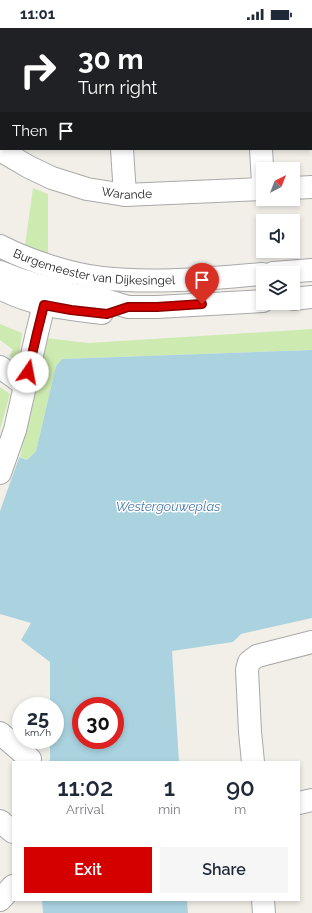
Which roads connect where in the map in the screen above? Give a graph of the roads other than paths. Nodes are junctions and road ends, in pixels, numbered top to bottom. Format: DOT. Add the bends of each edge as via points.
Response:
graph roads {
  1 [pos="0,150"];
  2 [pos="122,150"];
  3 [pos="261,150"];
  4 [pos="262,162"];
  5 [pos="312,187"];
  6 [pos="300,188"];
  7 [pos="256,189"];
  8 [pos="125,195"];
  9 [pos="0,246"];
  10 [pos="312,270"];
  11 [pos="300,271"];
  12 [pos="0,272"];
  13 [pos="256,274"];
  14 [pos="0,288"];
  15 [pos="46,296"];
  16 [pos="312,297"];
  17 [pos="300,298"];
  18 [pos="256,301"];
  19 [pos="0,367"];
  20 [pos="25,385"];
  21 [pos="0,473"];
  22 [pos="312,642"];
  23 [pos="0,733"];
  24 [pos="30,759"];
  25 [pos="253,761"];
  26 [pos="312,800"];
  27 [pos="300,803"];
  28 [pos="0,821"];
  29 [pos="12,831"];
  30 [pos="12,887"];
  31 [pos="0,900"];
  32 [pos="264,901"];
  33 [pos="264,913"];
  1 -- 8 [label="street, Warande" via="29,168 52,178 87,189"];
  2 -- 8 [label="street"];
  3 -- 4 [label="street"];
  5 -- 6 [label="street"];
  7 -- 8 [label="street, Warande"];
  9 -- 13 [label="street, Burgemeester van Dijkesingel" via="18,255 77,274 102,278 163,280"];
  10 -- 11 [label="street"];
  12 -- 15 [label="street, Burgemeester van Dijkesingel" via="18,279"];
  14 -- 15 [label="street, Burgemeester van Dijkesingel" via="12,294"];
  15 -- 18 [label="street, Burgemeester van Dijkesingel" via="74,295 128,307"];
  15 -- 20 [label="street"];
  16 -- 17 [label="street"];
  19 -- 20 [label="street"];
  20 -- 21 [label="street" via="15,430"];
  22 -- 25 [label="street" via="257,656 249,662 247,670"];
  23 -- 24 [label="street"];
  26 -- 27 [label="street"];
  28 -- 29 [label="street"];
  30 -- 31 [label="street"];
  32 -- 33 [label="street"];
}
